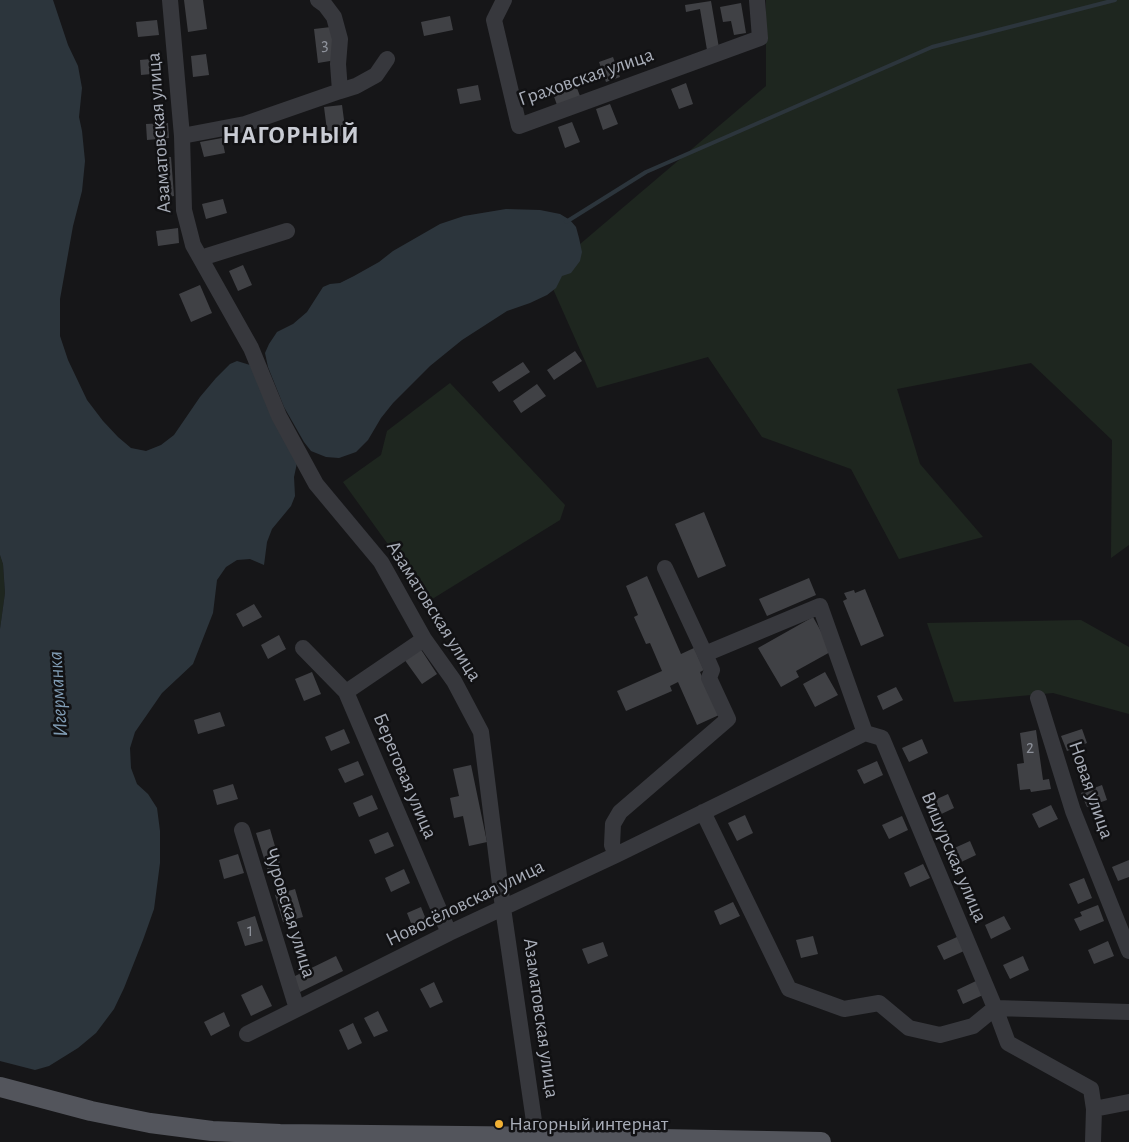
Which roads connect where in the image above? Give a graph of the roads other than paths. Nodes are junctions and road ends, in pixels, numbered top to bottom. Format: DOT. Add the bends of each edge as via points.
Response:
graph roads {
  1 [pos="170,0"];
  2 [pos="318,0"];
  3 [pos="504,0"];
  4 [pos="756,0"];
  5 [pos="387,59"];
  6 [pos="340,91"];
  7 [pos="182,136"];
  8 [pos="287,231"];
  9 [pos="201,258"];
  10 [pos="665,568"];
  11 [pos="424,638"];
  12 [pos="302,648"];
  13 [pos="705,654"];
  14 [pos="346,692"];
  15 [pos="1038,698"];
  16 [pos="866,733"];
  17 [pos="703,812"];
  18 [pos="242,830"];
  19 [pos="616,855"];
  20 [pos="503,908"];
  21 [pos="449,933"];
  22 [pos="1129,951"];
  23 [pos="994,1008"];
  24 [pos="297,1009"];
  25 [pos="1129,1012"];
  26 [pos="247,1034"];
  27 [pos="0,1087"];
  28 [pos="1129,1102"];
  29 [pos="1094,1109"];
  30 [pos="538,1137"];
  31 [pos="821,1142"];
  32 [pos="1093,1142"];
  1 -- 7 [label="street, Азаматовская улица"];
  2 -- 6 [label="street" via="334,17 340,39"];
  3 -- 4 [label="street, Граховская улица" via="494,20 519,126 760,38"];
  5 -- 6 [label="street" via="376,75"];
  6 -- 7 [label="street" via="245,124"];
  7 -- 9 [label="street, Азаматовская улица" via="184,210 193,244"];
  8 -- 9 [label="street"];
  9 -- 11 [label="street, Азаматовская улица" via="251,348 279,416 316,484 382,562"];
  10 -- 13 [label="street"];
  11 -- 14 [label="street"];
  11 -- 20 [label="street, Азаматовская улица" via="454,681 481,732"];
  12 -- 14 [label="street, Береговая улица"];
  13 -- 16 [label="street" via="820,606"];
  13 -- 19 [label="street" via="712,670 709,678 728,719 620,812 613,824 612,845"];
  14 -- 21 [label="street, Береговая улица"];
  15 -- 22 [label="street, Новая улица" via="1073,810"];
  16 -- 17 [label="street, Новосёловская улица"];
  16 -- 23 [label="street, Вишурская улица" via="882,738"];
  17 -- 19 [label="street, Новосёловская улица"];
  17 -- 23 [label="street" via="789,988 844,1009 879,1003 909,1028 940,1035 973,1026"];
  18 -- 24 [label="street, Чуровская улица"];
  19 -- 20 [label="street, Новосёловская улица"];
  20 -- 21 [label="street, Новосёловская улица"];
  20 -- 30 [label="street, Азаматовская улица"];
  21 -- 24 [label="street, Новосёловская улица"];
  23 -- 25 [label="street"];
  23 -- 29 [label="street" via="1008,1044 1091,1089"];
  24 -- 26 [label="street, Новосёловская улица"];
  27 -- 30 [label="main road" via="91,1111 212,1131"];
  28 -- 29 [label="street"];
  29 -- 32 [label="street"];
  30 -- 31 [label="main road"];
}
